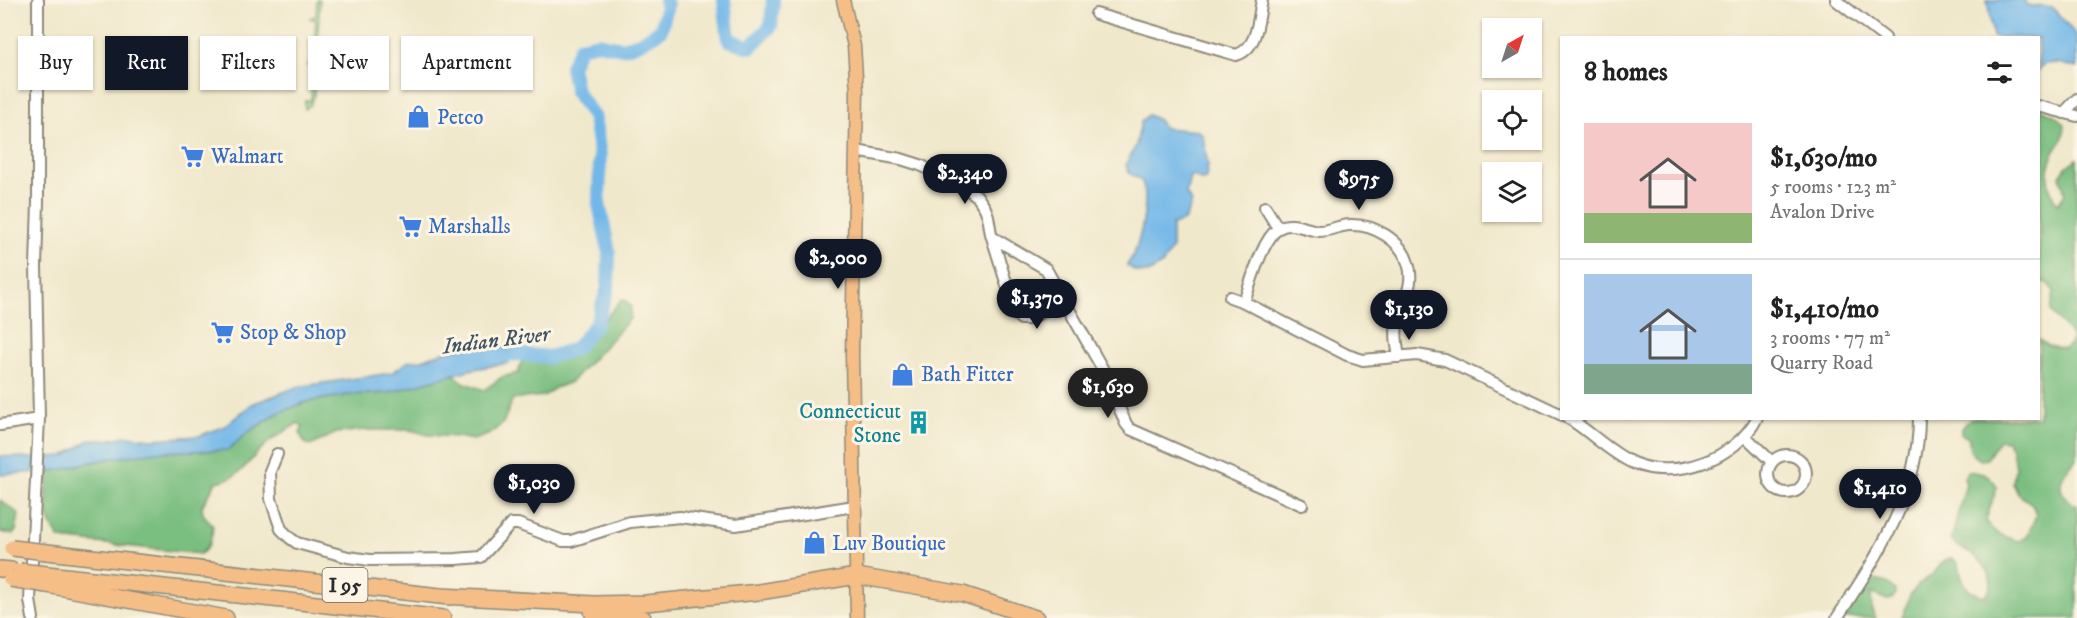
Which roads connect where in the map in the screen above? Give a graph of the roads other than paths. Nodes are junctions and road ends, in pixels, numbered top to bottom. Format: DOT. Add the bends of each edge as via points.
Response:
graph roads {
  1 [pos="38,0"];
  2 [pos="843,0"];
  3 [pos="1262,0"];
  4 [pos="1836,0"];
  5 [pos="1096,14"];
  6 [pos="1882,36"];
  7 [pos="2077,99"];
  8 [pos="2040,107"];
  9 [pos="2064,113"];
  10 [pos="2077,116"];
  11 [pos="856,151"];
  12 [pos="1265,207"];
  13 [pos="1278,228"];
  14 [pos="992,237"];
  15 [pos="1230,297"];
  16 [pos="1064,300"];
  17 [pos="1244,302"];
  18 [pos="1399,357"];
  19 [pos="1560,414"];
  20 [pos="39,419"];
  21 [pos="1571,420"];
  22 [pos="1756,420"];
  23 [pos="1919,420"];
  24 [pos="0,425"];
  25 [pos="1745,436"];
  26 [pos="277,454"];
  27 [pos="1772,462"];
  28 [pos="1302,505"];
  29 [pos="854,507"];
  30 [pos="6,547"];
  31 [pos="5,574"];
  32 [pos="856,576"];
  33 [pos="47,580"];
  34 [pos="441,596"];
  35 [pos="33,618"];
  36 [pos="226,618"];
  37 [pos="443,618"];
  38 [pos="643,618"];
  39 [pos="857,618"];
  40 [pos="1036,618"];
  41 [pos="1837,618"];
  1 -- 20 [label="street"];
  2 -- 11 [label="main road" via="855,54"];
  3 -- 5 [label="street" via="1252,43 1236,55"];
  4 -- 6 [label="street"];
  7 -- 9 [label="street"];
  8 -- 9 [label="street"];
  9 -- 10 [label="street"];
  11 -- 14 [label="street" via="902,159 967,188 985,208"];
  11 -- 29 [label="main road"];
  12 -- 13 [label="street"];
  13 -- 17 [label="street" via="1266,243"];
  13 -- 18 [label="street" via="1294,225 1323,231 1359,225 1384,234 1399,247 1408,263 1410,279 1397,324"];
  14 -- 16 [label="street" via="1046,269"];
  14 -- 16 [label="street" via="1018,316 1029,319"];
  15 -- 17 [label="street"];
  16 -- 28 [label="street" via="1103,369 1130,429"];
  17 -- 18 [label="street" via="1347,355 1371,360"];
  18 -- 19 [label="street" via="1416,355 1445,360"];
  20 -- 24 [label="street"];
  20 -- 35 [label="street" via="30,600"];
  21 -- 25 [label="street" via="1610,449 1646,467 1699,465 1719,456"];
  22 -- 25 [label="street"];
  23 -- 41 [label="street" via="1915,460 1893,525"];
  25 -- 27 [label="street"];
  26 -- 29 [label="street" via="270,484 275,513 285,534 304,546 362,560 481,557 511,524 571,541 630,522 680,517 736,525"];
  29 -- 32 [label="main road"];
  30 -- 34 [label="highway, I 95, bridge"];
  31 -- 33 [label="highway, bridge"];
  32 -- 34 [label="highway" via="759,592 646,603"];
  32 -- 39 [label="main road"];
  32 -- 40 [label="highway" via="963,594"];
  33 -- 36 [label="highway"];
  33 -- 37 [label="highway, I 95"];
  34 -- 38 [label="highway, I 95"];
}
